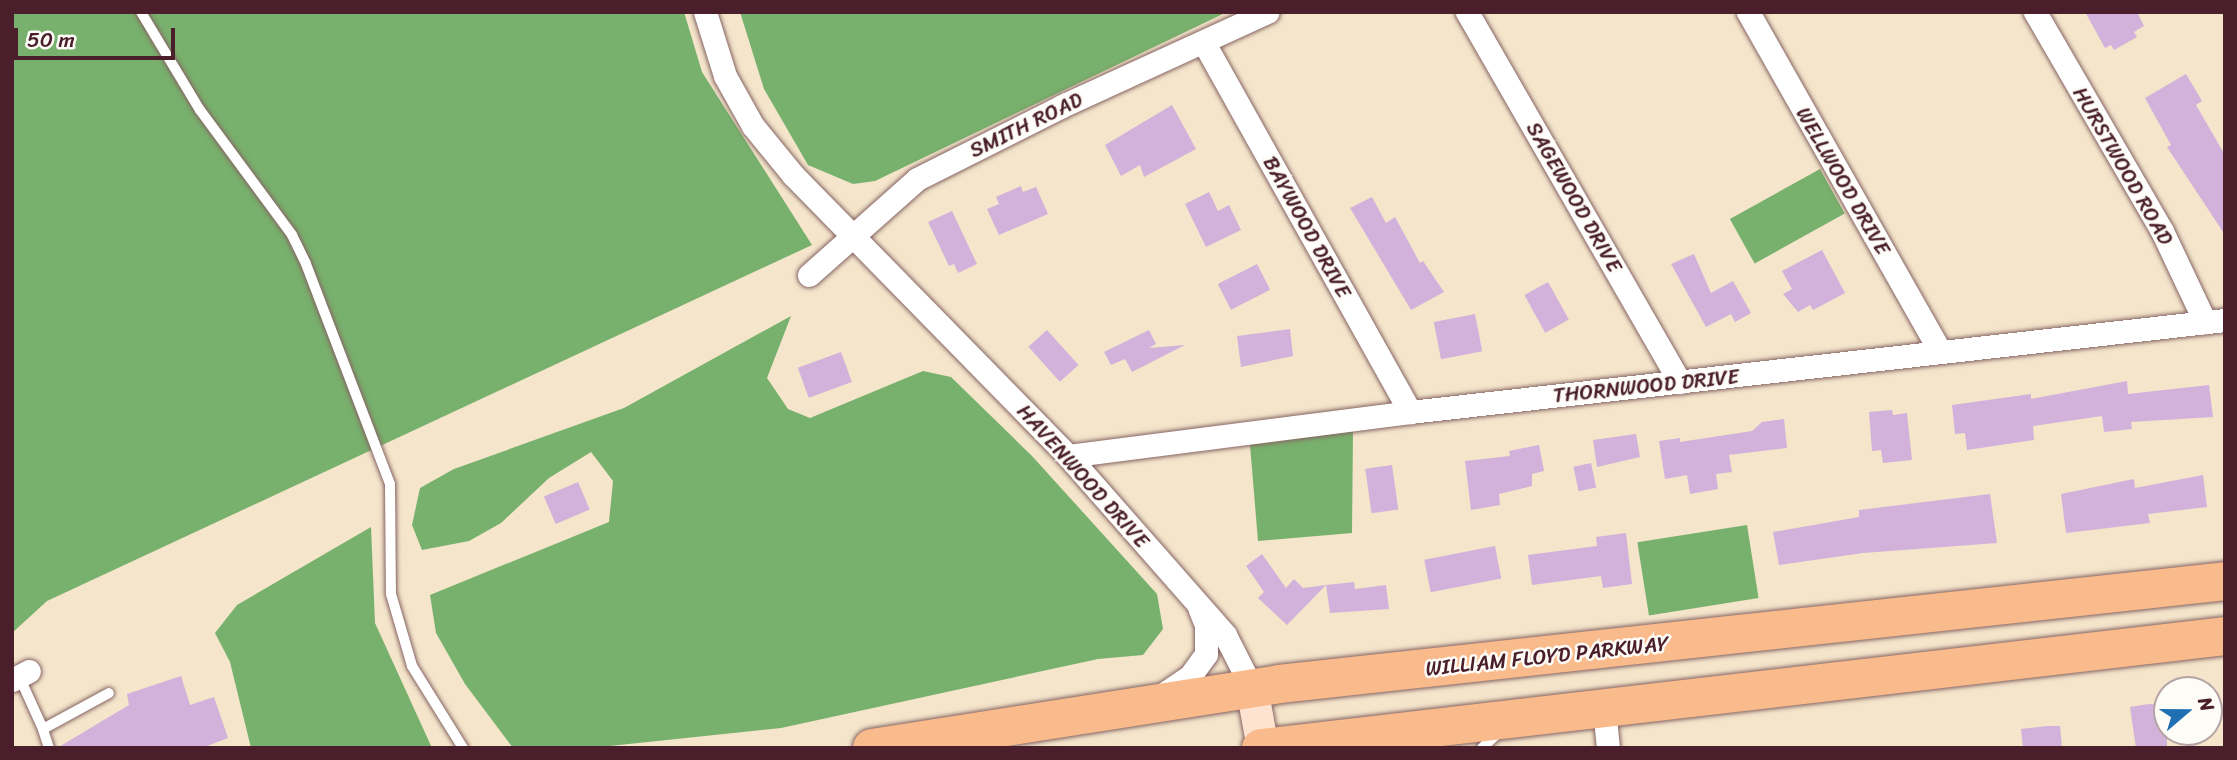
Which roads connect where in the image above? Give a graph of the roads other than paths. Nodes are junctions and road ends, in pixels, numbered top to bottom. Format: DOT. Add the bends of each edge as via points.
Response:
graph roads {
  1 [pos="141,12"];
  2 [pos="705,12"];
  3 [pos="1267,12"];
  4 [pos="1467,12"];
  5 [pos="1748,12"];
  6 [pos="2035,12"];
  7 [pos="1204,43"];
  8 [pos="851,235"];
  9 [pos="809,275"];
  10 [pos="2215,321"];
  11 [pos="1940,350"];
  12 [pos="1680,382"];
  13 [pos="1410,412"];
  14 [pos="1068,456"];
  15 [pos="2225,581"];
  16 [pos="1196,602"];
  17 [pos="2225,636"];
  18 [pos="20,676"];
  19 [pos="1252,688"];
  20 [pos="109,693"];
  21 [pos="1145,703"];
  22 [pos="1604,708"];
  23 [pos="1514,719"];
  24 [pos="43,729"];
  25 [pos="49,748"];
  26 [pos="463,748"];
  27 [pos="872,748"];
  28 [pos="1263,748"];
  29 [pos="1482,748"];
  30 [pos="1608,748"];
  1 -- 26 [label="lane" via="200,110 292,235 306,264 390,484 391,594 412,666"];
  2 -- 8 [label="street, HAVENWOOD DRIVE" via="725,76 753,126"];
  3 -- 7 [label="street, SMITH ROAD"];
  4 -- 12 [label="street, SAGEWOOD DRIVE"];
  5 -- 11 [label="street, WELLWOOD DRIVE"];
  6 -- 10 [label="street, HURSTWOOD ROAD"];
  7 -- 8 [label="street, SMITH ROAD" via="1062,106 917,179"];
  7 -- 13 [label="street, BAYWOOD DRIVE"];
  8 -- 9 [label="street, SMITH ROAD"];
  8 -- 14 [label="street, HAVENWOOD DRIVE"];
  10 -- 11 [label="street, THORNWOOD DRIVE"];
  11 -- 12 [label="street, THORNWOOD DRIVE"];
  12 -- 13 [label="street, THORNWOOD DRIVE"];
  13 -- 14 [label="street, THORNWOOD DRIVE"];
  14 -- 16 [label="street, HAVENWOOD DRIVE"];
  15 -- 19 [label="highway, WILLIAM FLOYD PARKWAY"];
  16 -- 19 [label="street, HAVENWOOD DRIVE" via="1225,635"];
  16 -- 21 [label="street" via="1207,640 1200,665"];
  17 -- 22 [label="highway"];
  18 -- 24 [label="lane"];
  19 -- 21 [label="highway, WILLIAM FLOYD PARKWAY"];
  19 -- 28 [label="main road, HAVENWOOD DRIVE"];
  20 -- 24 [label="lane"];
  21 -- 27 [label="highway, WILLIAM FLOYD PARKWAY"];
  22 -- 23 [label="highway"];
  22 -- 30 [label="street"];
  23 -- 28 [label="highway"];
  23 -- 29 [label="lane"];
  24 -- 25 [label="lane"];
}
